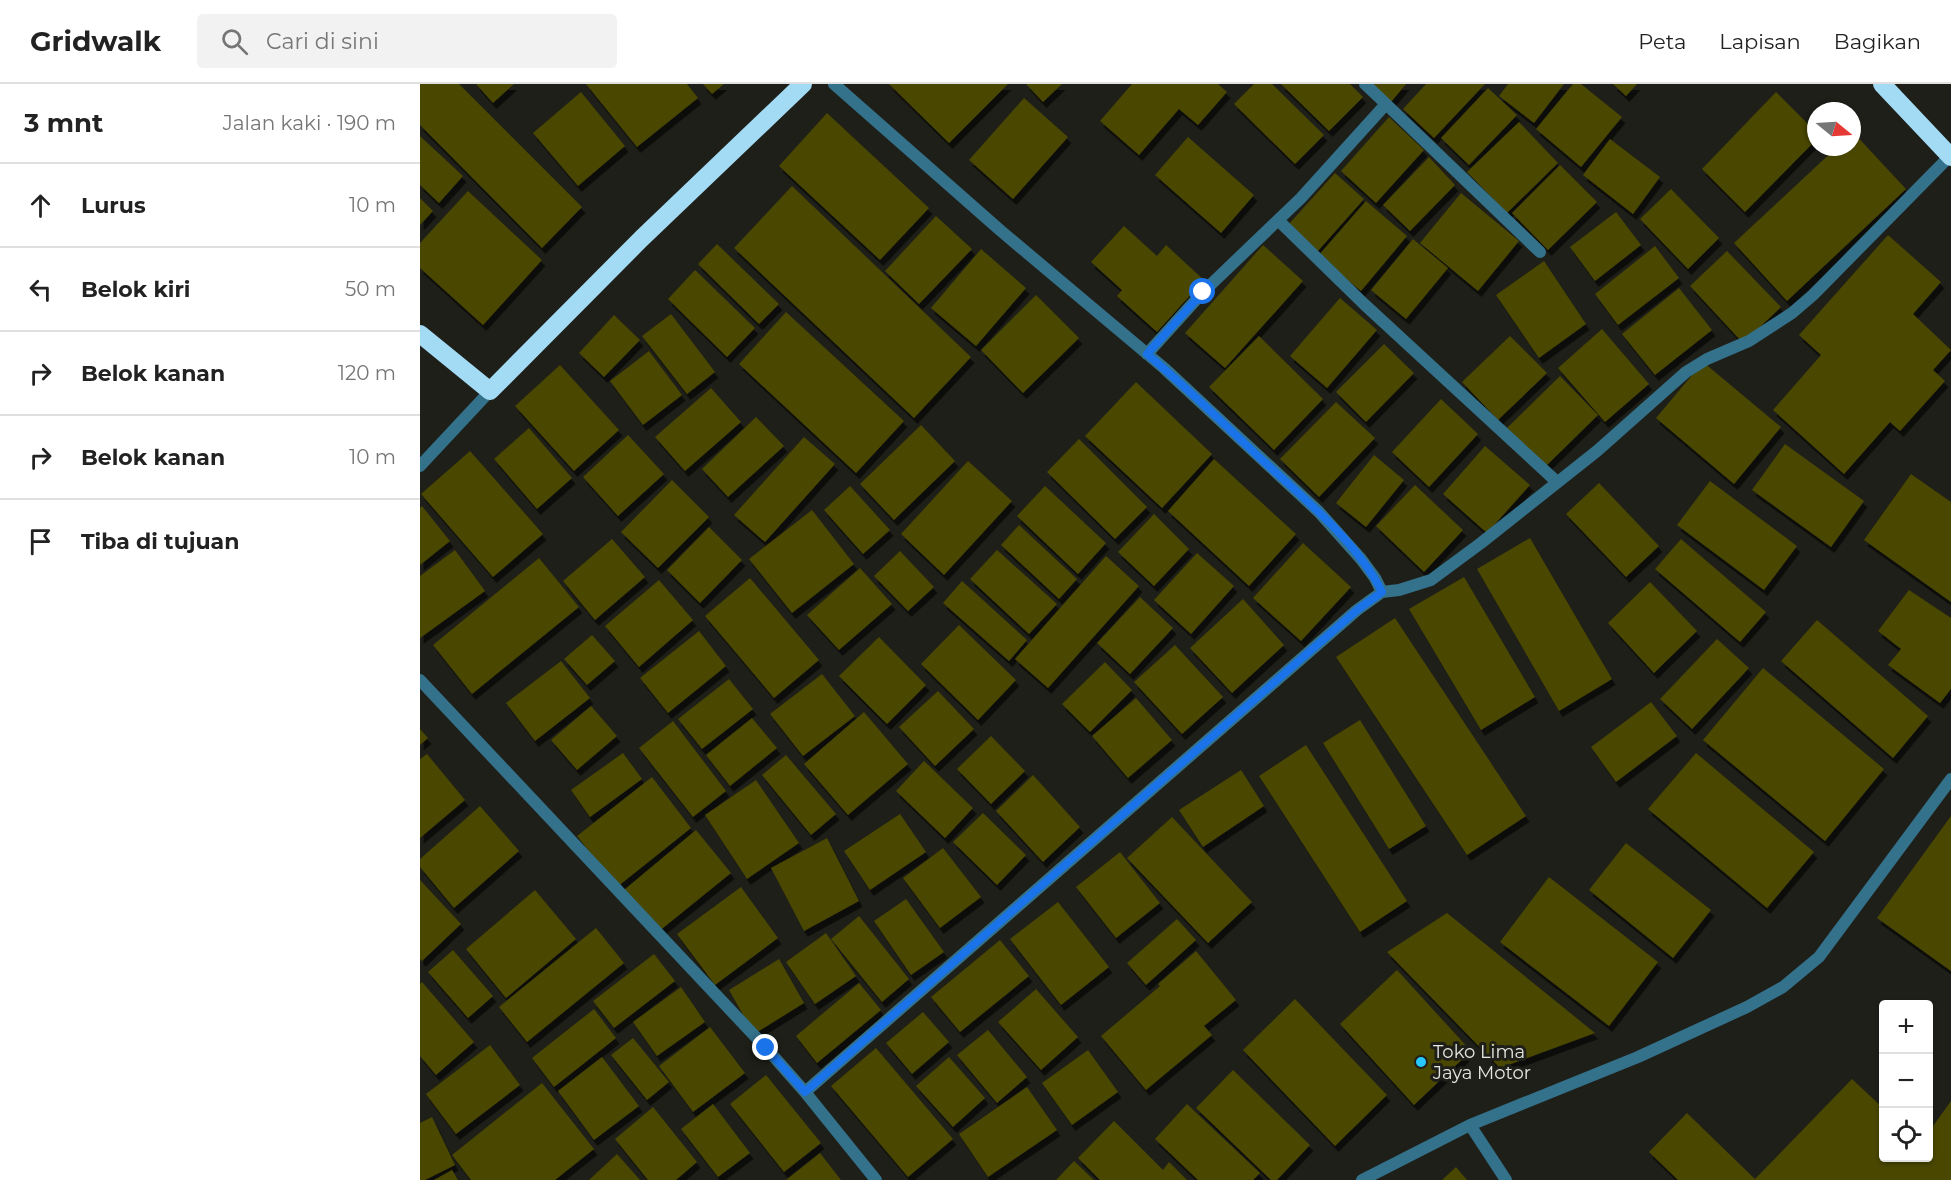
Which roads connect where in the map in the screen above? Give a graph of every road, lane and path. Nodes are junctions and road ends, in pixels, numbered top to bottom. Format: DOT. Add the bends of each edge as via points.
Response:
graph roads {
  1 [pos="803,84"];
  2 [pos="834,84"];
  3 [pos="1365,84"];
  4 [pos="1882,84"];
  5 [pos="1386,104"];
  6 [pos="1950,157"];
  7 [pos="1279,221"];
  8 [pos="1540,252"];
  9 [pos="420,334"];
  10 [pos="1147,354"];
  11 [pos="490,391"];
  12 [pos="420,466"];
  13 [pos="1557,482"];
  14 [pos="1382,592"];
  15 [pos="420,680"];
  16 [pos="1951,779"];
  17 [pos="805,1092"];
  18 [pos="1470,1125"];
  19 [pos="876,1180"];
  20 [pos="1362,1180"];
  21 [pos="1506,1180"];
  1 -- 11 [label="highway" via="640,239"];
  2 -- 10 [label="street"];
  3 -- 5 [label="street"];
  4 -- 6 [label="highway"];
  5 -- 7 [label="street"];
  5 -- 8 [label="street"];
  6 -- 13 [label="street" via="1813,296 1749,341 1686,372"];
  7 -- 10 [label="street" via="1203,292"];
  7 -- 13 [label="street"];
  9 -- 11 [label="highway"];
  10 -- 14 [label="street" via="1319,512 1361,559"];
  11 -- 12 [label="street"];
  13 -- 14 [label="street" via="1431,580"];
  14 -- 17 [label="street"];
  15 -- 17 [label="street"];
  16 -- 18 [label="street" via="1819,957 1783,987 1638,1057"];
  17 -- 19 [label="street"];
  18 -- 20 [label="street"];
  18 -- 21 [label="street"];
}
